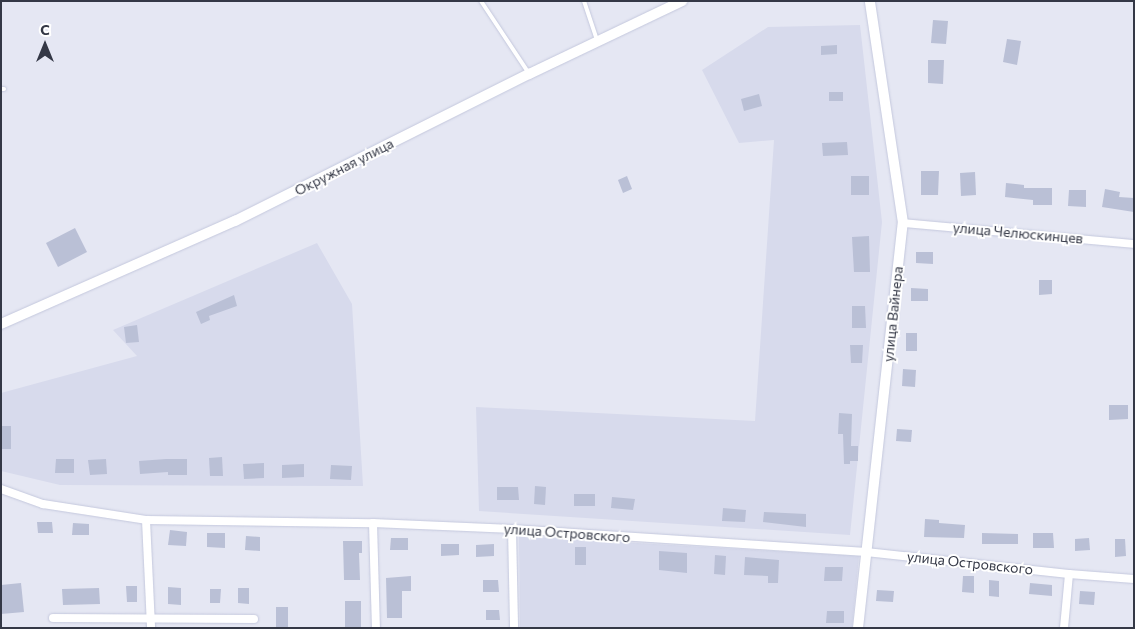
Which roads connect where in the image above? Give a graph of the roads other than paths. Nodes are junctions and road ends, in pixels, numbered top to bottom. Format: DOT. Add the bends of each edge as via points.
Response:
graph roads {
  1 [pos="480,1"];
  2 [pos="584,1"];
  3 [pos="870,1"];
  4 [pos="677,2"];
  5 [pos="597,42"];
  6 [pos="530,74"];
  7 [pos="903,223"];
  8 [pos="1134,244"];
  9 [pos="1,324"];
  10 [pos="1,489"];
  11 [pos="146,520"];
  12 [pos="373,523"];
  13 [pos="512,529"];
  14 [pos="866,552"];
  15 [pos="1069,574"];
  16 [pos="1134,579"];
  17 [pos="53,618"];
  18 [pos="151,619"];
  19 [pos="254,620"];
  20 [pos="151,628"];
  21 [pos="376,628"];
  22 [pos="514,628"];
  23 [pos="858,628"];
  24 [pos="1064,628"];
  1 -- 6 [label="lane"];
  2 -- 5 [label="lane"];
  3 -- 7 [label="street, улица Вайнера"];
  4 -- 5 [label="street, Окружная улица"];
  5 -- 6 [label="street, Окружная улица"];
  6 -- 9 [label="street, Окружная улица" via="235,221"];
  7 -- 8 [label="street, улица Челюскинцев"];
  7 -- 14 [label="street, улица Вайнера"];
  10 -- 11 [label="street, улица Островского" via="44,504"];
  11 -- 12 [label="street, улица Островского"];
  11 -- 18 [label="street"];
  12 -- 13 [label="street, улица Островского"];
  12 -- 21 [label="street"];
  13 -- 14 [label="street, улица Островского"];
  13 -- 22 [label="street"];
  14 -- 15 [label="street, улица Островского"];
  14 -- 23 [label="street, улица Вайнера"];
  15 -- 16 [label="street, улица Островского"];
  15 -- 24 [label="street"];
  17 -- 18 [label="street"];
  18 -- 19 [label="street"];
  18 -- 20 [label="street"];
}
